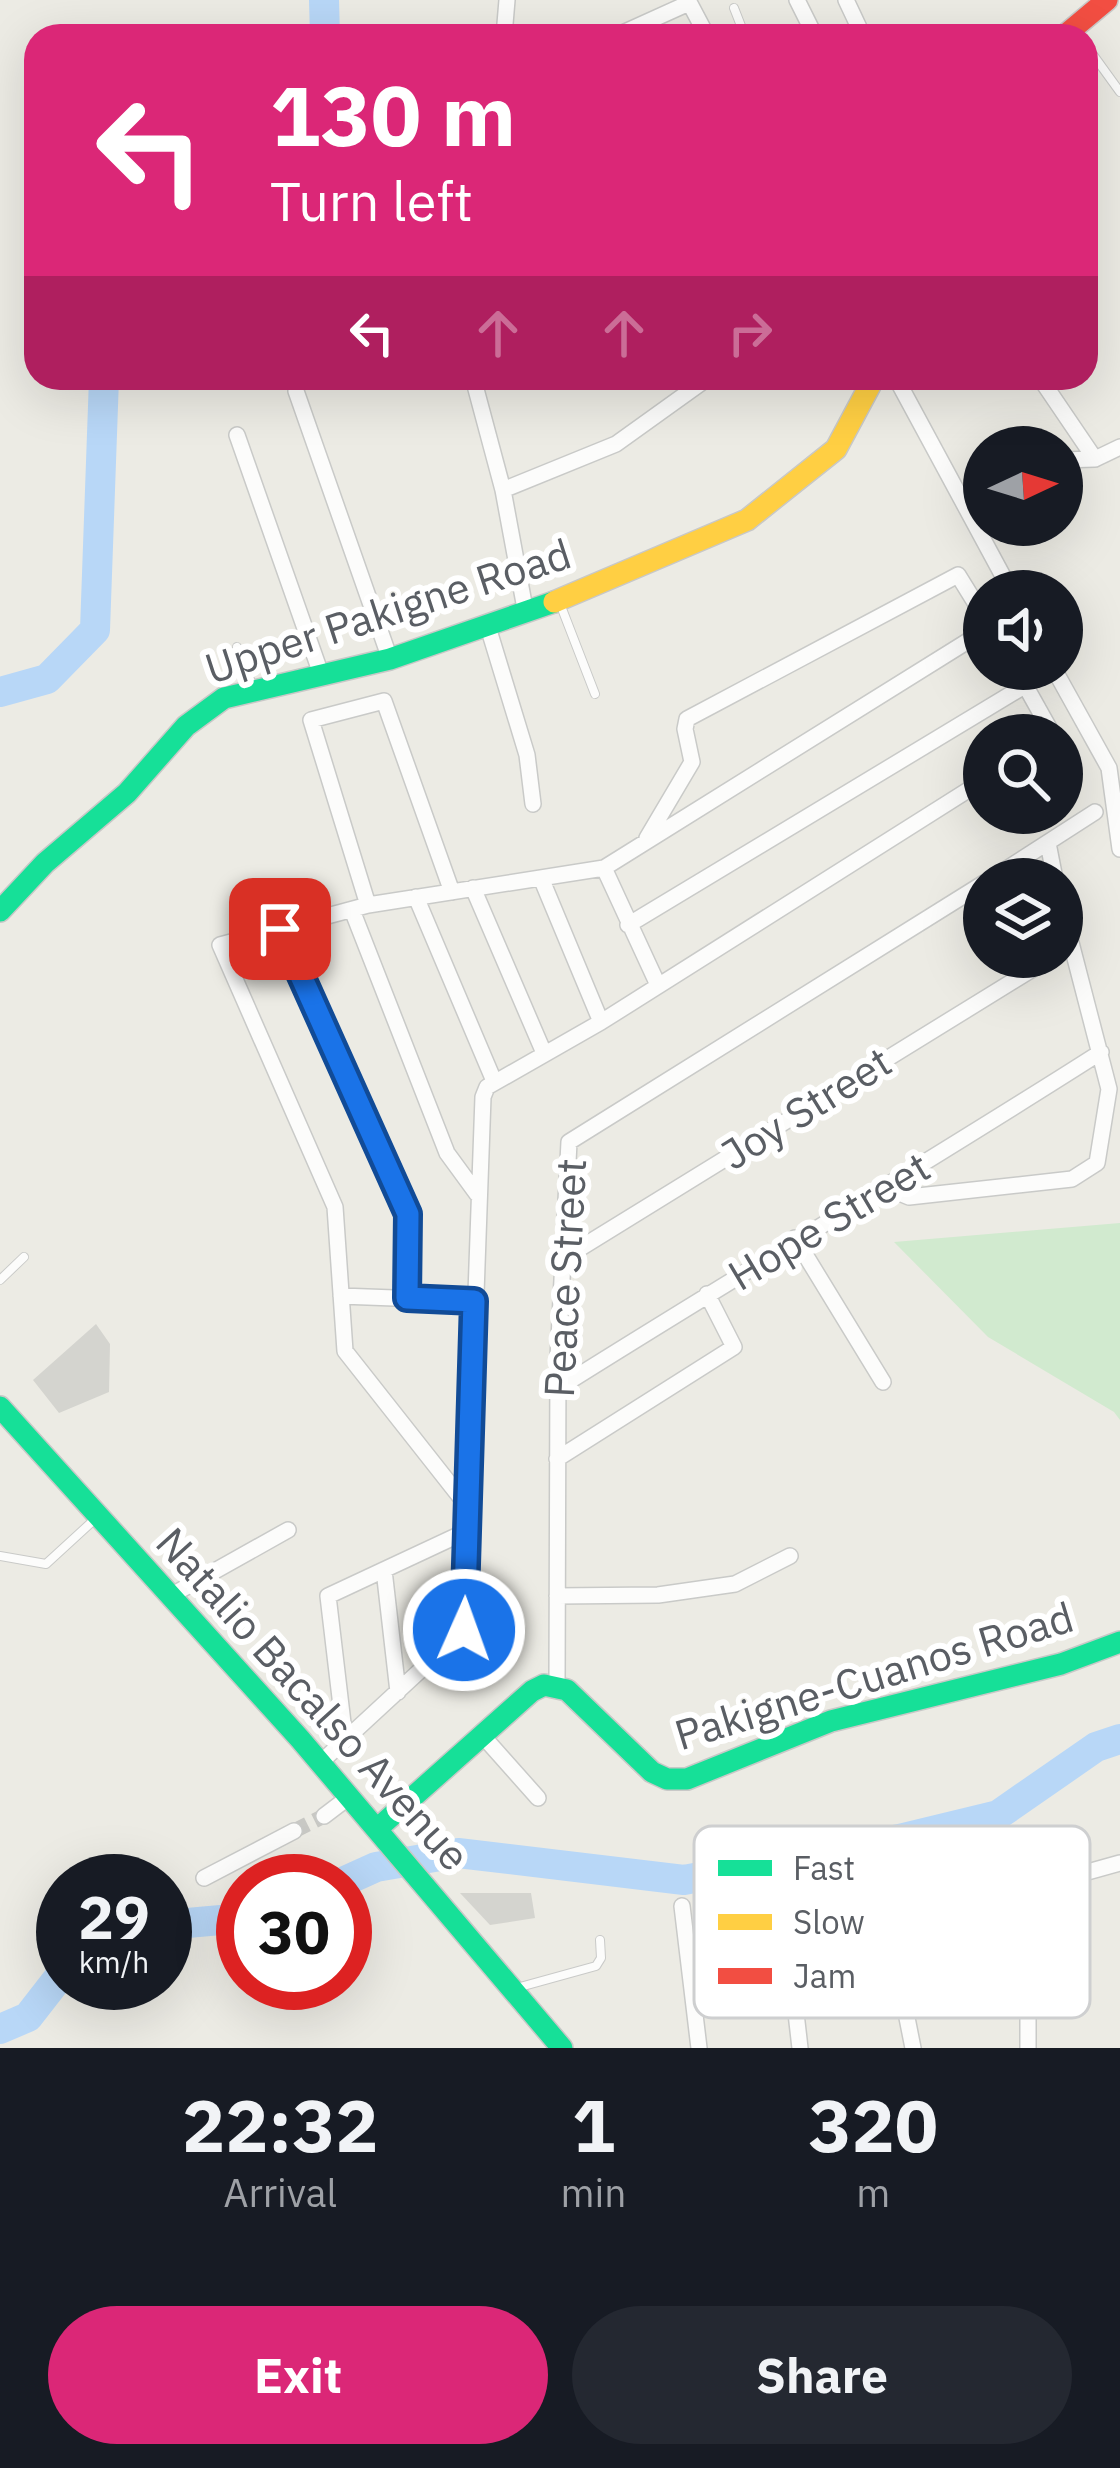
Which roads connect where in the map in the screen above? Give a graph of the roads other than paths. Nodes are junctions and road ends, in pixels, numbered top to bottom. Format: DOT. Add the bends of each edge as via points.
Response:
graph roads {
  1 [pos="1107,0"];
  2 [pos="689,2"];
  3 [pos="734,8"];
  4 [pos="642,24"];
  5 [pos="740,24"];
  6 [pos="1086,24"];
  7 [pos="1098,64"];
  8 [pos="1120,92"];
  9 [pos="476,390"];
  10 [pos="691,390"];
  11 [pos="867,390"];
  12 [pos="903,390"];
  13 [pos="1048,390"];
  14 [pos="296,391"];
  15 [pos="237,435"];
  16 [pos="1120,447"];
  17 [pos="1095,458"];
  18 [pos="1083,459"];
  19 [pos="503,490"];
  20 [pos="962,498"];
  21 [pos="1000,570"];
  22 [pos="963,583"];
  23 [pos="559,600"];
  24 [pos="526,614"];
  25 [pos="488,626"];
  26 [pos="963,644"];
  27 [pos="237,646"];
  28 [pos="390,659"];
  29 [pos="321,674"];
  30 [pos="253,688"];
  31 [pos="1018,690"];
  32 [pos="1067,690"];
  33 [pos="596,694"];
  34 [pos="1114,767"];
  35 [pos="963,793"];
  36 [pos="533,805"];
  37 [pos="1095,812"];
  38 [pos="645,842"];
  39 [pos="1048,843"];
  40 [pos="1120,849"];
  41 [pos="1024,858"];
  42 [pos="1051,858"];
  43 [pos="604,868"];
  44 [pos="541,878"];
  45 [pos="473,888"];
  46 [pos="452,892"];
  47 [pos="963,896"];
  48 [pos="416,897"];
  49 [pos="2,904"];
  50 [pos="360,907"];
  51 [pos="628,925"];
  52 [pos="280,929"];
  53 [pos="1018,978"];
  54 [pos="1076,978"];
  55 [pos="658,985"];
  56 [pos="601,1022"];
  57 [pos="1101,1052"];
  58 [pos="544,1053"];
  59 [pos="494,1081"];
  60 [pos="887,1188"];
  61 [pos="477,1194"];
  62 [pos="795,1238"];
  63 [pos="24,1256"];
  64 [pos="561,1260"];
  65 [pos="0,1280"];
  66 [pos="707,1294"];
  67 [pos="341,1296"];
  68 [pos="407,1298"];
  69 [pos="474,1301"];
  70 [pos="883,1382"];
  71 [pos="557,1389"];
  72 [pos="0,1407"];
  73 [pos="557,1459"];
  74 [pos="468,1507"];
  75 [pos="98,1516"];
  76 [pos="288,1530"];
  77 [pos="467,1531"];
  78 [pos="0,1556"];
  79 [pos="790,1556"];
  80 [pos="384,1570"];
  81 [pos="172,1594"];
  82 [pos="557,1596"];
  83 [pos="1120,1642"];
  84 [pos="557,1686"];
  85 [pos="398,1692"];
  86 [pos="482,1735"];
  87 [pos="345,1740"];
  88 [pos="320,1763"];
  89 [pos="349,1797"];
  90 [pos="538,1798"];
  91 [pos="324,1816"];
  92 [pos="294,1831"];
  93 [pos="384,1836"];
  94 [pos="1120,1863"];
  95 [pos="1090,1871"];
  96 [pos="204,1878"];
  97 [pos="682,1906"];
  98 [pos="600,1940"];
  99 [pos="513,1989"];
  100 [pos="694,2006"];
  101 [pos="695,2018"];
  102 [pos="797,2018"];
  103 [pos="907,2018"];
  104 [pos="562,2048"];
  105 [pos="699,2048"];
  106 [pos="800,2048"];
  107 [pos="913,2048"];
  1 -- 6 [label="main road"];
  2 -- 4 [label="street"];
  3 -- 5 [label="lane"];
  7 -- 8 [label="lane"];
  9 -- 19 [label="street"];
  10 -- 19 [label="street" via="616,443"];
  11 -- 23 [label="main road, Upper Pakigne Road" via="836,448 747,520"];
  12 -- 20 [label="street"];
  13 -- 17 [label="street"];
  14 -- 28 [label="street"];
  15 -- 29 [label="street"];
  16 -- 17 [label="street"];
  17 -- 18 [label="street"];
  19 -- 24 [label="street"];
  20 -- 21 [label="street"];
  22 -- 38 [label="street" via="958,575 687,719 692,762"];
  23 -- 24 [label="main road, Upper Pakigne Road"];
  23 -- 33 [label="lane"];
  24 -- 25 [label="main road, Upper Pakigne Road"];
  25 -- 28 [label="main road, Upper Pakigne Road"];
  25 -- 36 [label="street" via="527,755"];
  26 -- 38 [label="street"];
  27 -- 30 [label="lane"];
  28 -- 29 [label="main road, Upper Pakigne Road"];
  29 -- 30 [label="main road, Upper Pakigne Road"];
  30 -- 49 [label="main road, Upper Pakigne Road" via="186,726 127,793"];
  31 -- 51 [label="street"];
  32 -- 34 [label="street"];
  34 -- 40 [label="street"];
  35 -- 55 [label="street"];
  37 -- 39 [label="street, Peace Street"];
  38 -- 43 [label="street"];
  39 -- 41 [label="street, Peace Street"];
  39 -- 42 [label="street"];
  43 -- 44 [label="street"];
  43 -- 51 [label="street"];
  44 -- 45 [label="street"];
  44 -- 56 [label="street"];
  45 -- 46 [label="street"];
  45 -- 58 [label="street"];
  46 -- 48 [label="street"];
  46 -- 50 [label="street" via="384,701 310,720"];
  47 -- 64 [label="street, Peace Street" via="573,1138"];
  48 -- 50 [label="street"];
  48 -- 59 [label="street"];
  50 -- 52 [label="street"];
  50 -- 61 [label="street" via="447,1153"];
  51 -- 55 [label="street"];
  52 -- 67 [label="street" via="220,945 335,1207"];
  52 -- 68 [label="street" via="408,1214"];
  53 -- 64 [label="street, Joy Street"];
  54 -- 57 [label="street"];
  55 -- 56 [label="street"];
  56 -- 58 [label="street"];
  57 -- 60 [label="street, Hope Street"];
  57 -- 60 [label="street" via="1109,1089 1097,1163 1072,1179 909,1197"];
  58 -- 59 [label="street"];
  59 -- 61 [label="street" via="483,1097"];
  60 -- 62 [label="street, Hope Street"];
  61 -- 69 [label="street"];
  62 -- 66 [label="street, Hope Street"];
  62 -- 70 [label="street"];
  63 -- 65 [label="lane"];
  64 -- 71 [label="street, Peace Street"];
  66 -- 71 [label="street, Hope Street"];
  66 -- 73 [label="street" via="734,1347"];
  67 -- 68 [label="street"];
  67 -- 74 [label="street" via="345,1352"];
  68 -- 69 [label="street"];
  69 -- 74 [label="street"];
  71 -- 73 [label="street, Peace Street"];
  72 -- 75 [label="main road, Natalio Bacalso Avenue"];
  73 -- 82 [label="street, Peace Street"];
  74 -- 77 [label="street"];
  75 -- 78 [label="lane" via="46,1564"];
  75 -- 81 [label="main road, Natalio Bacalso Avenue"];
  76 -- 81 [label="street"];
  77 -- 80 [label="street"];
  77 -- 85 [label="street" via="464,1630"];
  79 -- 82 [label="street" via="735,1584"];
  80 -- 85 [label="street"];
  80 -- 87 [label="street" via="328,1597"];
  81 -- 88 [label="main road, Natalio Bacalso Avenue"];
  82 -- 84 [label="street, Peace Street"];
  83 -- 84 [label="main road, Pakigne-Cuanos Road" via="831,1720 687,1779 652,1772"];
  84 -- 86 [label="main road" via="532,1691"];
  85 -- 87 [label="street"];
  86 -- 90 [label="street"];
  86 -- 93 [label="main road"];
  87 -- 88 [label="street"];
  88 -- 89 [label="main road, Natalio Bacalso Avenue"];
  89 -- 91 [label="street"];
  89 -- 93 [label="main road, Natalio Bacalso Avenue"];
  92 -- 96 [label="street"];
  93 -- 99 [label="main road, Natalio Bacalso Avenue"];
  94 -- 95 [label="street"];
  97 -- 100 [label="street"];
  98 -- 99 [label="lane" via="596,1966"];
  99 -- 104 [label="main road, Natalio Bacalso Avenue"];
  101 -- 105 [label="street"];
  102 -- 106 [label="street"];
  103 -- 107 [label="street"];
}
